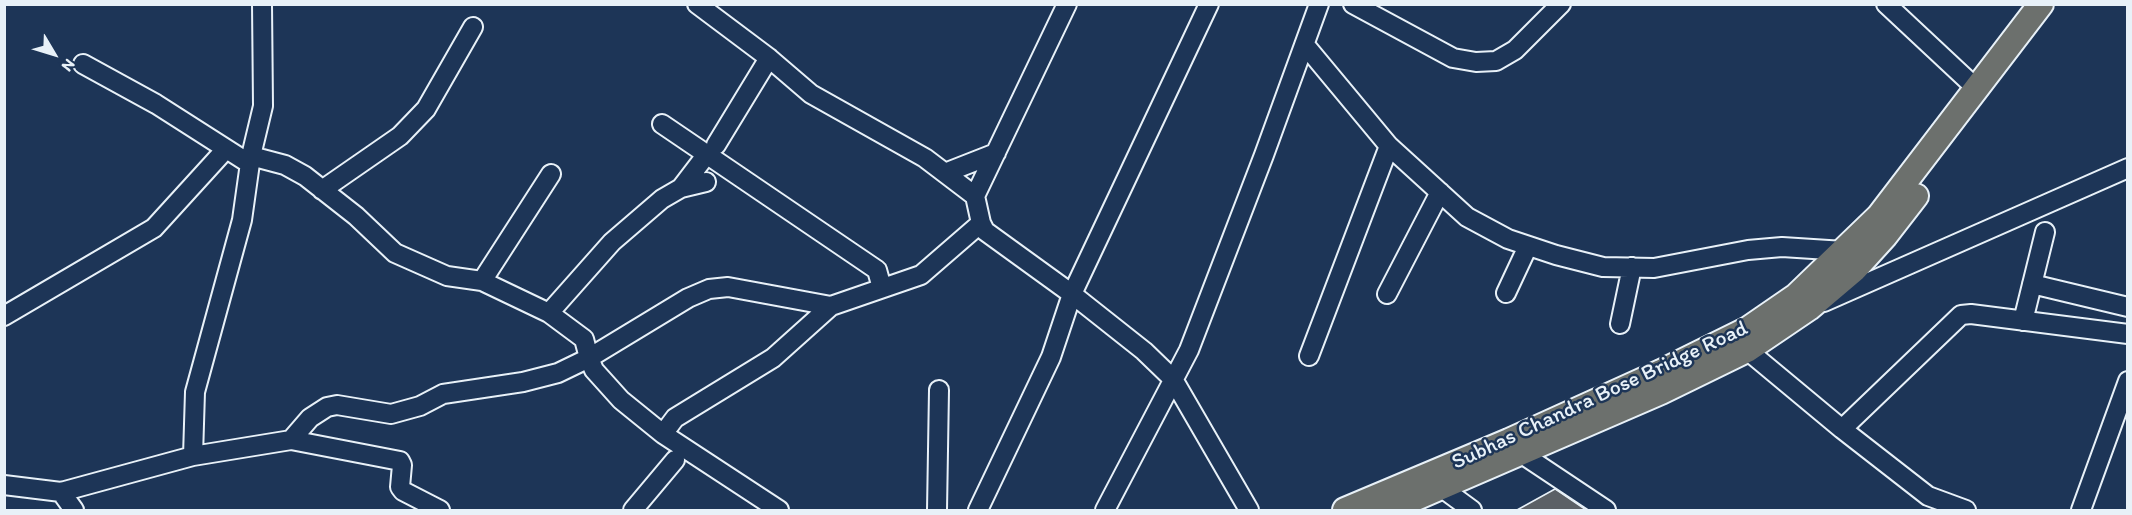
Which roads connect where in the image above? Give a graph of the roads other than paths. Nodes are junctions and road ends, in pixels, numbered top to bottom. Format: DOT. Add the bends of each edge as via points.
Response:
graph roads {
  1 [pos="262,4"];
  2 [pos="697,4"];
  3 [pos="1067,4"];
  4 [pos="1209,4"];
  5 [pos="1319,4"];
  6 [pos="1353,4"];
  7 [pos="1561,4"];
  8 [pos="1886,4"];
  9 [pos="2042,4"];
  10 [pos="2061,4"];
  11 [pos="473,27"];
  12 [pos="1305,45"];
  13 [pos="769,58"];
  14 [pos="83,64"];
  15 [pos="1977,89"];
  16 [pos="662,124"];
  17 [pos="1389,146"];
  18 [pos="226,149"];
  19 [pos="711,149"];
  20 [pos="996,153"];
  21 [pos="250,160"];
  22 [pos="2127,168"];
  23 [pos="945,173"];
  24 [pos="551,174"];
  25 [pos="706,182"];
  26 [pos="681,188"];
  27 [pos="322,190"];
  28 [pos="1440,192"];
  29 [pos="975,196"];
  30 [pos="981,223"];
  31 [pos="2044,232"];
  32 [pos="1528,246"];
  33 [pos="1844,251"];
  34 [pos="1632,267"];
  35 [pos="482,281"];
  36 [pos="2032,284"];
  37 [pos="882,288"];
  38 [pos="1506,293"];
  39 [pos="1072,294"];
  40 [pos="1387,294"];
  41 [pos="2127,302"];
  42 [pos="831,306"];
  43 [pos="1809,308"];
  44 [pos="1773,311"];
  45 [pos="549,313"];
  46 [pos="4,316"];
  47 [pos="2023,321"];
  48 [pos="1620,324"];
  49 [pos="2127,334"];
  50 [pos="1747,350"];
  51 [pos="1309,356"];
  52 [pos="589,358"];
  53 [pos="1173,380"];
  54 [pos="2127,381"];
  55 [pos="939,390"];
  56 [pos="1842,429"];
  57 [pos="663,434"];
  58 [pos="291,440"];
  59 [pos="1522,453"];
  60 [pos="193,456"];
  61 [pos="675,460"];
  62 [pos="4,485"];
  63 [pos="1442,488"];
  64 [pos="61,492"];
  65 [pos="74,510"];
  66 [pos="441,510"];
  67 [pos="633,510"];
  68 [pos="779,510"];
  69 [pos="937,510"];
  70 [pos="978,510"];
  71 [pos="1104,510"];
  72 [pos="1249,510"];
  73 [pos="1345,510"];
  74 [pos="1388,510"];
  75 [pos="1472,510"];
  76 [pos="1606,510"];
  77 [pos="1966,510"];
  78 [pos="2081,510"];
  1 -- 21 [label="street" via="263,106"];
  2 -- 13 [label="street"];
  3 -- 20 [label="street"];
  4 -- 39 [label="street"];
  5 -- 12 [label="street"];
  6 -- 7 [label="street" via="1453,58 1476,62 1496,61 1515,50"];
  8 -- 15 [label="street"];
  9 -- 15 [label="main road, Subhas Chandra Bose Bridge Road"];
  10 -- 43 [label="main road, Subhas Chandra Bose Bridge Road" via="1885,236 1855,269"];
  11 -- 27 [label="street" via="426,109 400,136"];
  12 -- 17 [label="street"];
  12 -- 53 [label="street" via="1189,350"];
  13 -- 19 [label="street"];
  13 -- 23 [label="street" via="811,94"];
  14 -- 18 [label="street"];
  15 -- 33 [label="main road, Subhas Chandra Bose Bridge Road" via="1879,216"];
  16 -- 19 [label="street"];
  17 -- 28 [label="street"];
  17 -- 51 [label="street"];
  18 -- 21 [label="street"];
  18 -- 46 [label="street" via="154,228"];
  19 -- 26 [label="street"];
  19 -- 37 [label="street" via="877,270"];
  20 -- 23 [label="street"];
  20 -- 29 [label="street"];
  21 -- 27 [label="street" via="296,170"];
  21 -- 60 [label="street" via="242,220 195,392"];
  22 -- 43 [label="street"];
  23 -- 29 [label="street"];
  24 -- 35 [label="street"];
  25 -- 26 [label="street"];
  26 -- 45 [label="street" via="662,199 612,242"];
  27 -- 35 [label="street" via="395,254 447,276"];
  28 -- 32 [label="street" via="1467,217"];
  28 -- 40 [label="street"];
  29 -- 30 [label="street"];
  30 -- 37 [label="street" via="921,274"];
  30 -- 39 [label="street" via="985,231"];
  31 -- 36 [label="street"];
  32 -- 34 [label="street" via="1603,267"];
  32 -- 38 [label="street"];
  33 -- 34 [label="street" via="1771,248 1654,268"];
  33 -- 44 [label="main road, Subhas Chandra Bose Bridge Road" via="1796,296"];
  34 -- 48 [label="street"];
  35 -- 45 [label="street"];
  36 -- 41 [label="street"];
  36 -- 47 [label="street"];
  37 -- 42 [label="street"];
  39 -- 53 [label="street" via="1144,351"];
  39 -- 70 [label="street" via="1051,357"];
  42 -- 52 [label="street" via="728,287 709,289"];
  42 -- 57 [label="street" via="779,353 675,418"];
  43 -- 44 [label="street"];
  43 -- 50 [label="main road, Subhas Chandra Bose Bridge Road"];
  44 -- 73 [label="main road, Subhas Chandra Bose Bridge Road" via="1661,372"];
  45 -- 52 [label="street" via="584,339"];
  47 -- 49 [label="street"];
  47 -- 56 [label="street" via="1961,315"];
  50 -- 56 [label="street"];
  50 -- 59 [label="main road, Subhas Chandra Bose Bridge Road" via="1661,393"];
  52 -- 57 [label="street" via="621,400"];
  52 -- 58 [label="street" via="541,379 443,394 391,414 337,405 327,407 310,418"];
  53 -- 71 [label="street"];
  53 -- 72 [label="street"];
  54 -- 78 [label="street"];
  55 -- 69 [label="street"];
  56 -- 77 [label="street" via="1928,496"];
  57 -- 68 [label="street"];
  58 -- 60 [label="street"];
  58 -- 66 [label="street" via="400,460 403,491"];
  59 -- 63 [label="main road, Subhas Chandra Bose Bridge Road"];
  59 -- 76 [label="street"];
  60 -- 64 [label="street"];
  61 -- 67 [label="street"];
  62 -- 64 [label="street"];
  63 -- 74 [label="main road, Subhas Chandra Bose Bridge Road"];
  63 -- 75 [label="street"];
  64 -- 65 [label="street"];
}
